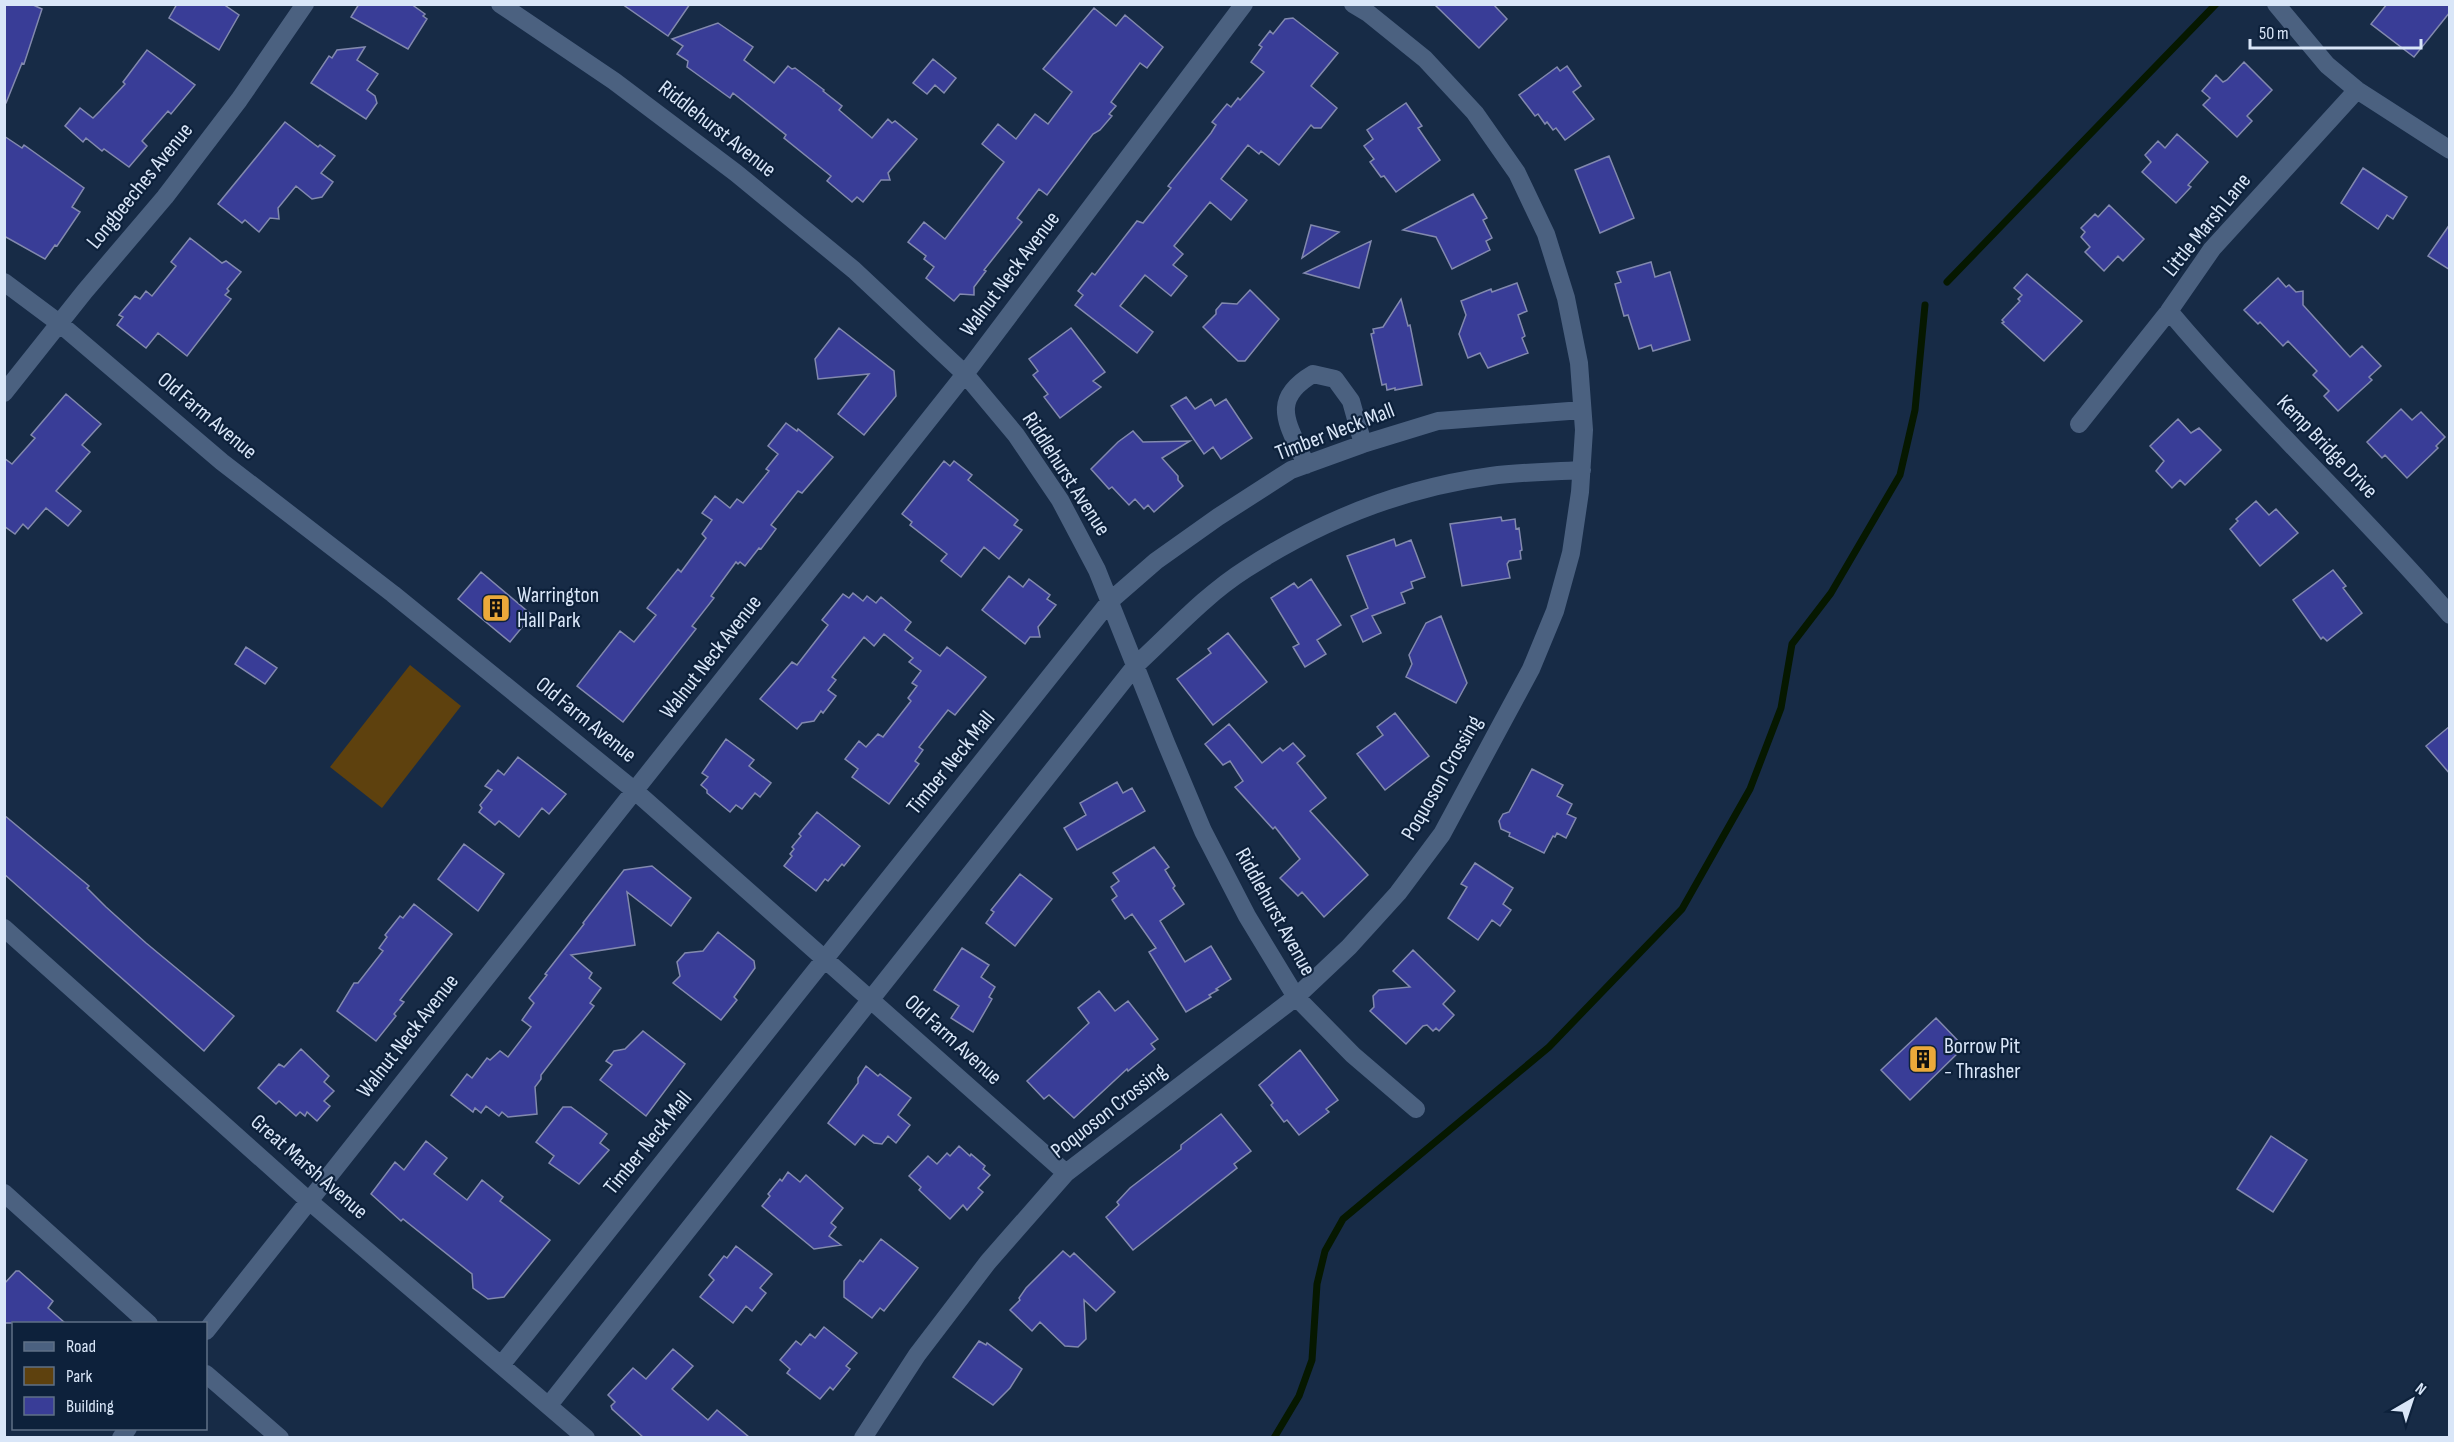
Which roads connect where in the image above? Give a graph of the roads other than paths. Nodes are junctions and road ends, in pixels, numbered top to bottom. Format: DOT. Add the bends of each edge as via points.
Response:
graph roads {
  1 [pos="305,4"];
  2 [pos="500,4"];
  3 [pos="1244,4"];
  4 [pos="1353,4"];
  5 [pos="2276,4"];
  6 [pos="2356,90"];
  7 [pos="2450,150"];
  8 [pos="4,282"];
  9 [pos="2169,311"];
  10 [pos="59,323"];
  11 [pos="965,374"];
  12 [pos="4,393"];
  13 [pos="1582,410"];
  14 [pos="2079,424"];
  15 [pos="1363,444"];
  16 [pos="1306,465"];
  17 [pos="1581,470"];
  18 [pos="1110,601"];
  19 [pos="2450,615"];
  20 [pos="1136,665"];
  21 [pos="635,791"];
  22 [pos="4,928"];
  23 [pos="825,959"];
  24 [pos="1296,998"];
  25 [pos="871,999"];
  26 [pos="1416,1109"];
  27 [pos="1066,1173"];
  28 [pos="4,1193"];
  29 [pos="309,1201"];
  30 [pos="148,1322"];
  31 [pos="207,1330"];
  32 [pos="502,1364"];
  33 [pos="207,1375"];
  34 [pos="549,1405"];
  35 [pos="280,1437"];
  36 [pos="586,1437"];
  37 [pos="863,1437"];
  1 -- 10 [label="street, Longbeeches Avenue" via="239,100"];
  2 -- 11 [label="street, Riddlehurst Avenue" via="614,81 736,173 854,270"];
  3 -- 11 [label="street, Walnut Neck Avenue"];
  4 -- 13 [label="street, Poquoson Crossing" via="1425,59 1475,113 1517,173 1546,234 1566,298 1579,363"];
  5 -- 6 [label="street" via="2327,65"];
  6 -- 7 [label="street"];
  6 -- 9 [label="street, Little Marsh Lane" via="2212,249"];
  8 -- 10 [label="street, Old Farm Avenue"];
  9 -- 14 [label="street, Little Marsh Lane"];
  9 -- 19 [label="street, Kemp Bridge Drive"];
  10 -- 12 [label="street, Longbeeches Avenue"];
  10 -- 21 [label="street, Old Farm Avenue" via="222,462 393,594"];
  11 -- 18 [label="street, Riddlehurst Avenue" via="1016,435 1060,500"];
  11 -- 21 [label="street, Walnut Neck Avenue"];
  13 -- 15 [label="street, Timber Neck Mall" via="1438,421"];
  13 -- 17 [label="street, Poquoson Crossing"];
  15 -- 16 [label="street, Timber Neck Mall"];
  15 -- 16 [label="street" via="1351,401 1335,379 1313,374 1287,396 1284,412"];
  16 -- 18 [label="street, Timber Neck Mall" via="1291,470 1218,517 1156,561"];
  17 -- 20 [label="street" via="1492,476 1433,487 1368,506 1305,535 1244,570"];
  17 -- 24 [label="street, Poquoson Crossing" via="1571,553 1555,611 1531,669 1447,824 1398,893"];
  18 -- 20 [label="street, Riddlehurst Avenue"];
  18 -- 23 [label="street, Timber Neck Mall"];
  20 -- 24 [label="street, Riddlehurst Avenue" via="1203,831 1246,916"];
  20 -- 25 [label="street"];
  21 -- 23 [label="street, Old Farm Avenue"];
  21 -- 29 [label="street, Walnut Neck Avenue"];
  22 -- 29 [label="street, Great Marsh Avenue"];
  23 -- 25 [label="street, Old Farm Avenue"];
  23 -- 32 [label="street, Timber Neck Mall"];
  24 -- 26 [label="street, Riddlehurst Avenue" via="1353,1056"];
  24 -- 27 [label="street, Poquoson Crossing"];
  25 -- 27 [label="street, Old Farm Avenue"];
  25 -- 34 [label="street"];
  27 -- 37 [label="street, Poquoson Crossing" via="988,1262 916,1355"];
  28 -- 30 [label="street"];
  29 -- 31 [label="street, Walnut Neck Avenue"];
  29 -- 32 [label="street, Great Marsh Avenue"];
  32 -- 34 [label="street, Great Marsh Avenue"];
  33 -- 35 [label="street"];
  34 -- 36 [label="street, Great Marsh Avenue"];
}
